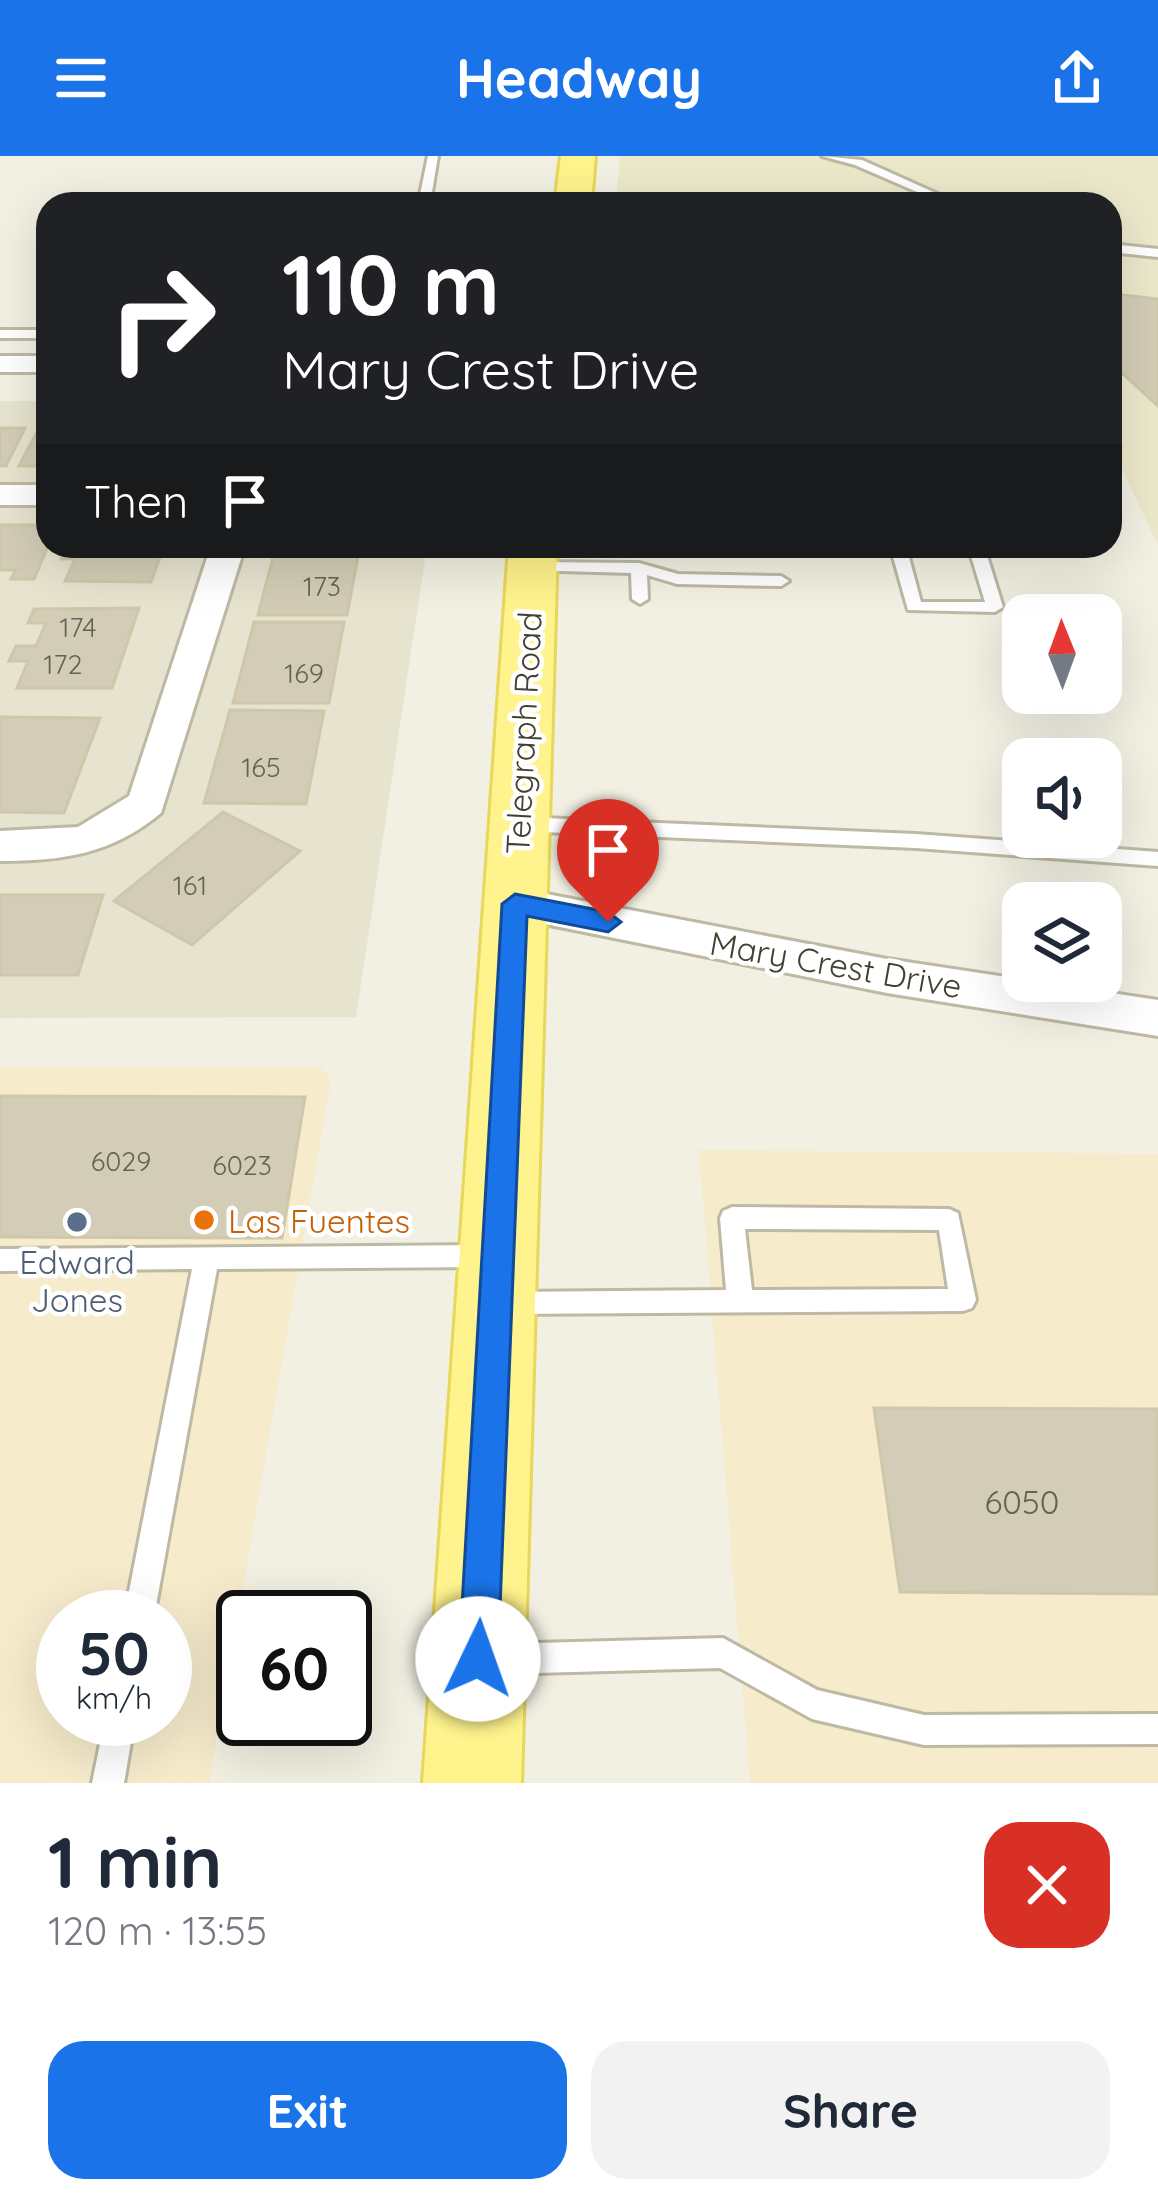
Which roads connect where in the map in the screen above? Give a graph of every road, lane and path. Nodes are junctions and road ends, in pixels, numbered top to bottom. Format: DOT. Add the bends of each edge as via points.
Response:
graph roads {
  1 [pos="433,156"];
  2 [pos="578,156"];
  3 [pos="826,156"];
  4 [pos="426,192"];
  5 [pos="574,192"];
  6 [pos="927,192"];
  7 [pos="1122,249"];
  8 [pos="1158,253"];
  9 [pos="0,334"];
  10 [pos="36,334"];
  11 [pos="0,364"];
  12 [pos="36,364"];
  13 [pos="0,495"];
  14 [pos="36,495"];
  15 [pos="224,558"];
  16 [pos="532,558"];
  17 [pos="550,558"];
  18 [pos="901,558"];
  19 [pos="980,558"];
  20 [pos="639,568"];
  21 [pos="781,581"];
  22 [pos="640,599"];
  23 [pos="520,824"];
  24 [pos="0,846"];
  25 [pos="1158,859"];
  26 [pos="515,904"];
  27 [pos="1158,1018"];
  28 [pos="207,1258"];
  29 [pos="0,1260"];
  30 [pos="497,1280"];
  31 [pos="740,1300"];
  32 [pos="145,1590"];
  33 [pos="478,1659"];
  34 [pos="1158,1729"];
  35 [pos="115,1746"];
  36 [pos="108,1783"];
  37 [pos="472,1783"];
  1 -- 4 [label="lane"];
  2 -- 5 [label="main road"];
  3 -- 6 [label="lane"];
  7 -- 8 [label="lane"];
  9 -- 10 [label="lane"];
  11 -- 12 [label="street"];
  13 -- 14 [label="street"];
  15 -- 24 [label="street" via="147,803 98,837"];
  16 -- 23 [label="main road, Telegraph Road"];
  17 -- 20 [label="lane"];
  18 -- 19 [label="lane" via="914,607 995,607"];
  20 -- 21 [label="lane" via="677,579"];
  20 -- 22 [label="lane"];
  23 -- 25 [label="lane"];
  23 -- 26 [label="main road, Telegraph Road"];
  26 -- 27 [label="street, Mary Crest Drive"];
  26 -- 30 [label="main road, Telegraph Road"];
  28 -- 29 [label="lane"];
  28 -- 30 [label="lane"];
  28 -- 32 [label="lane"];
  30 -- 31 [label="lane"];
  30 -- 33 [label="main road, Telegraph Road"];
  31 -- 31 [label="lane" via="963,1300 949,1220 732,1218"];
  33 -- 34 [label="lane" via="723,1653 812,1704 924,1730"];
  33 -- 37 [label="main road, Telegraph Road"];
  35 -- 36 [label="lane"];
}
